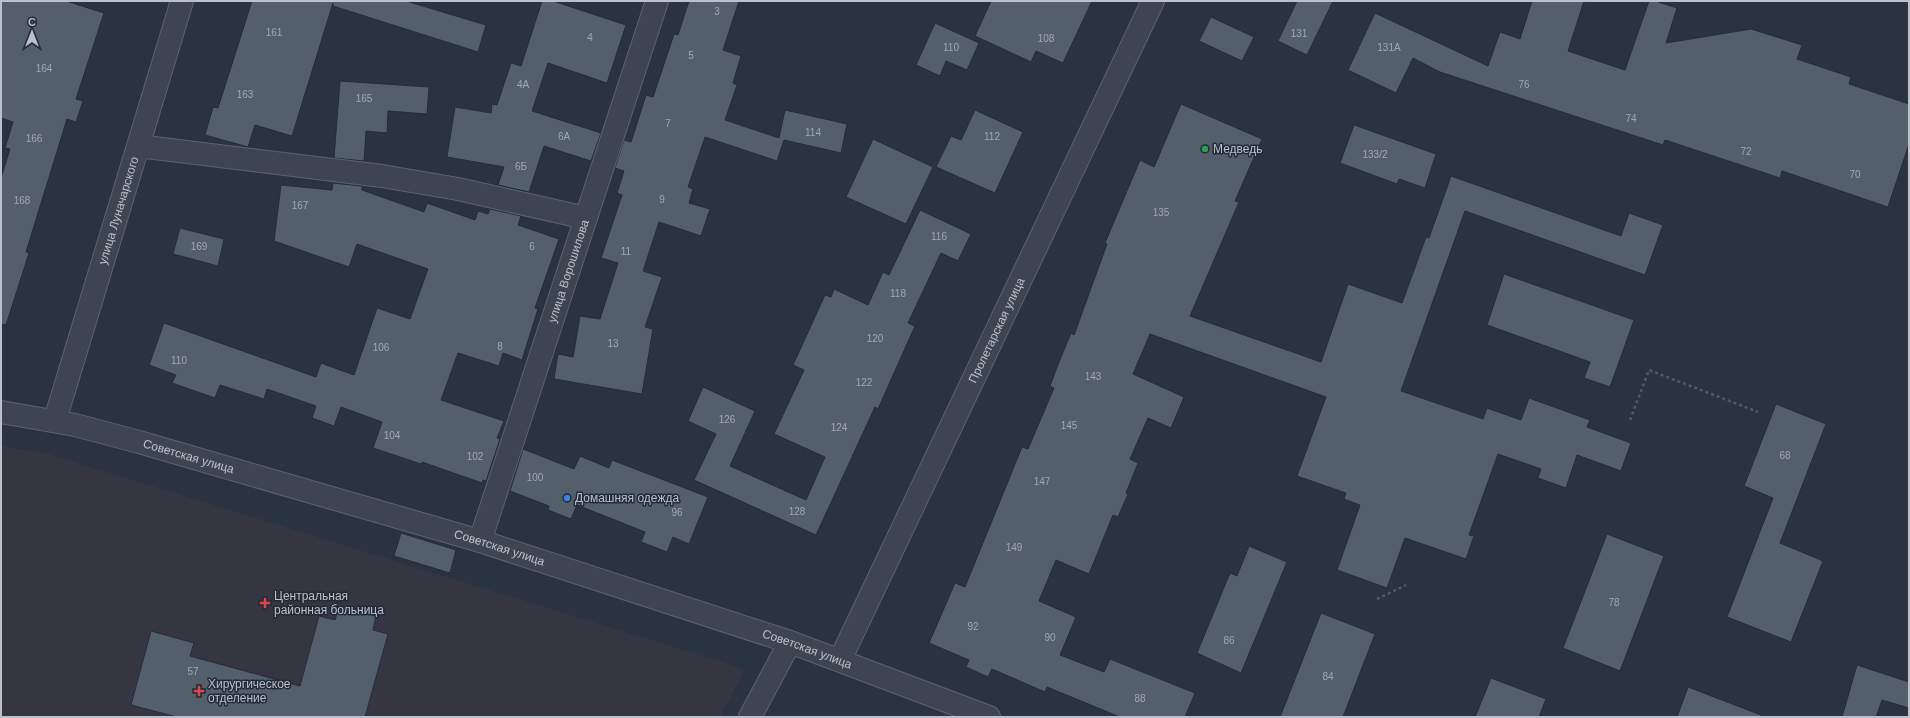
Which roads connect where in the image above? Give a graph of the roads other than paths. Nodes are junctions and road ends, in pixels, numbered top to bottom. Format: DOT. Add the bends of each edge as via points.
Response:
graph roads {
  1 [pos="182,1"];
  2 [pos="657,1"];
  3 [pos="1153,1"];
  4 [pos="138,146"];
  5 [pos="586,218"];
  6 [pos="1,412"];
  7 [pos="55,420"];
  8 [pos="480,541"];
  9 [pos="790,642"];
  10 [pos="840,660"];
  11 [pos="750,717"];
  12 [pos="989,717"];
  1 -- 4 [label="street, улица Луначарского"];
  2 -- 5 [label="street, улица Ворошилова"];
  3 -- 10 [label="street, Пролетарская улица"];
  4 -- 5 [label="street" via="382,176 458,189"];
  4 -- 7 [label="street, улица Луначарского"];
  5 -- 8 [label="street, улица Ворошилова"];
  6 -- 7 [label="street, Советская улица"];
  7 -- 8 [label="street, Советская улица"];
  8 -- 9 [label="street, Советская улица"];
  9 -- 10 [label="street, Советская улица"];
  9 -- 11 [label="street"];
  10 -- 12 [label="street, Советская улица"];
}
